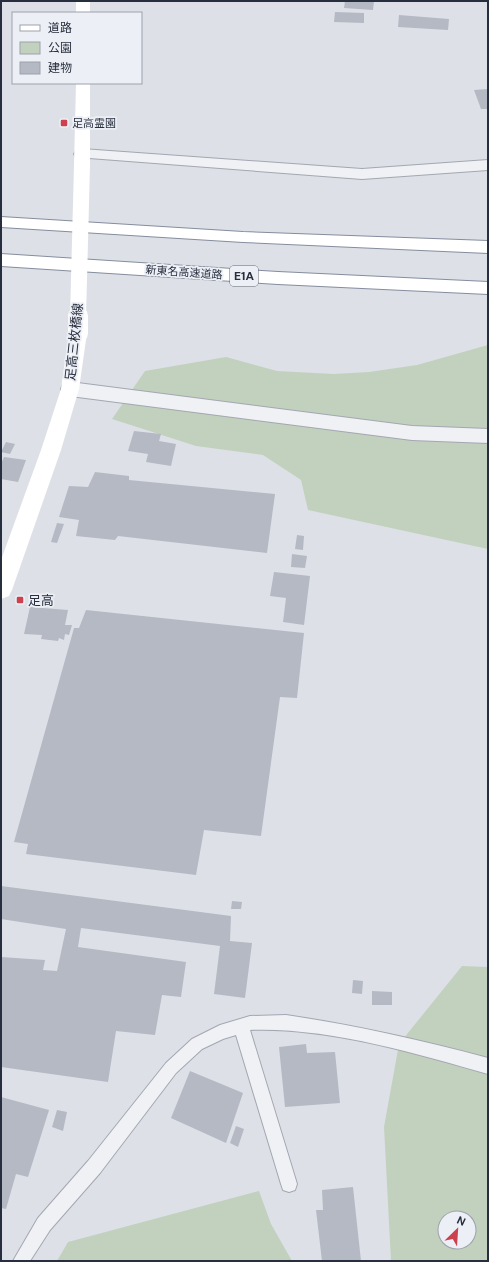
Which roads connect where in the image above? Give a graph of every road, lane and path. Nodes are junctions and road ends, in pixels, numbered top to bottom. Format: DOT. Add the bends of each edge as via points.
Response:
graph roads {
  1 [pos="83,1"];
  2 [pos="83,12"];
  3 [pos="83,84"];
  4 [pos="82,160"];
  5 [pos="488,165"];
  6 [pos="1,222"];
  7 [pos="488,233"];
  8 [pos="488,247"];
  9 [pos="1,260"];
  10 [pos="488,288"];
  11 [pos="70,389"];
  12 [pos="488,436"];
  13 [pos="1,590"];
  14 [pos="242,1026"];
  15 [pos="488,1066"];
  16 [pos="289,1184"];
  17 [pos="21,1261"];
  1 -- 2 [label="main road"];
  3 -- 4 [label="main road, 足高三枚橋線"];
  4 -- 5 [label="street" via="362,174"];
  4 -- 11 [label="main road, 足高三枚橋線, bridge" via="78,333"];
  6 -- 7 [label="main road"];
  6 -- 8 [label="main road" via="243,237"];
  9 -- 10 [label="main road, 新東名高速道路 / E1A" via="278,278"];
  11 -- 12 [label="street" via="412,433"];
  11 -- 13 [label="main road, 足高三枚橋線"];
  14 -- 15 [label="lane" via="286,1022 333,1029 438,1052"];
  14 -- 16 [label="lane"];
  14 -- 17 [label="lane" via="220,1032 197,1044 171,1068 94,1167 44,1224"];
}
